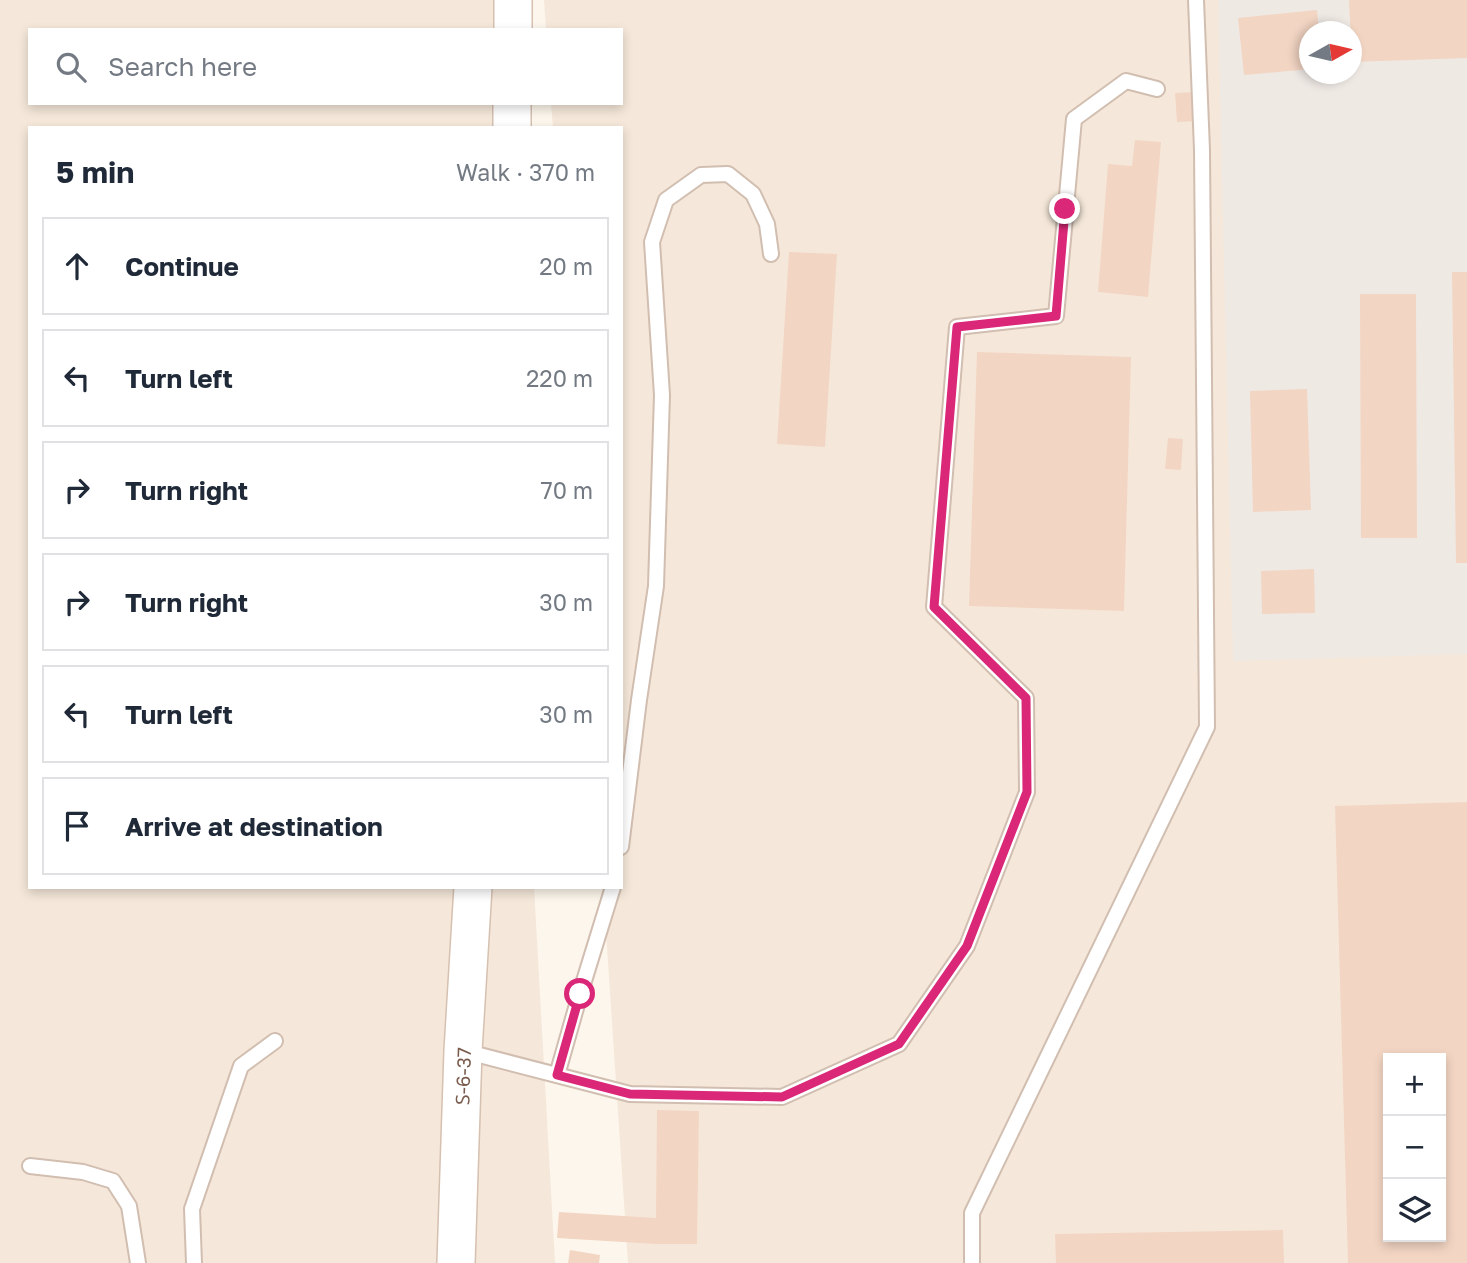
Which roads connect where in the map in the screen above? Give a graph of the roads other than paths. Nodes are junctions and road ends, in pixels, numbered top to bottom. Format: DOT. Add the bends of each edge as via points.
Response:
graph roads {
  1 [pos="513,0"];
  2 [pos="1196,0"];
  3 [pos="513,28"];
  4 [pos="1157,89"];
  5 [pos="512,105"];
  6 [pos="512,126"];
  7 [pos="771,254"];
  8 [pos="623,831"];
  9 [pos="473,889"];
  10 [pos="612,889"];
  11 [pos="275,1041"];
  12 [pos="463,1051"];
  13 [pos="557,1075"];
  14 [pos="30,1166"];
  15 [pos="138,1263"];
  16 [pos="194,1263"];
  17 [pos="456,1263"];
  18 [pos="972,1263"];
  1 -- 3 [label="main road"];
  2 -- 18 [label="lane" via="1202,150 1207,727 972,1213"];
  4 -- 13 [label="lane" via="1126,81 1074,119 1056,316 957,327 934,607 1026,698 1027,792 967,946 899,1044 782,1097 630,1094"];
  5 -- 6 [label="main road"];
  7 -- 8 [label="lane" via="767,224 753,194 727,174 701,175 666,200 652,242 662,395 656,586"];
  9 -- 12 [label="main road, Տ-6-37 / Տ-6-37"];
  10 -- 13 [label="lane"];
  11 -- 16 [label="lane" via="241,1066 192,1209"];
  12 -- 13 [label="lane"];
  12 -- 17 [label="main road, Տ-6-37 / Տ-6-37"];
  14 -- 15 [label="lane" via="83,1172 113,1181 129,1206"];
}
